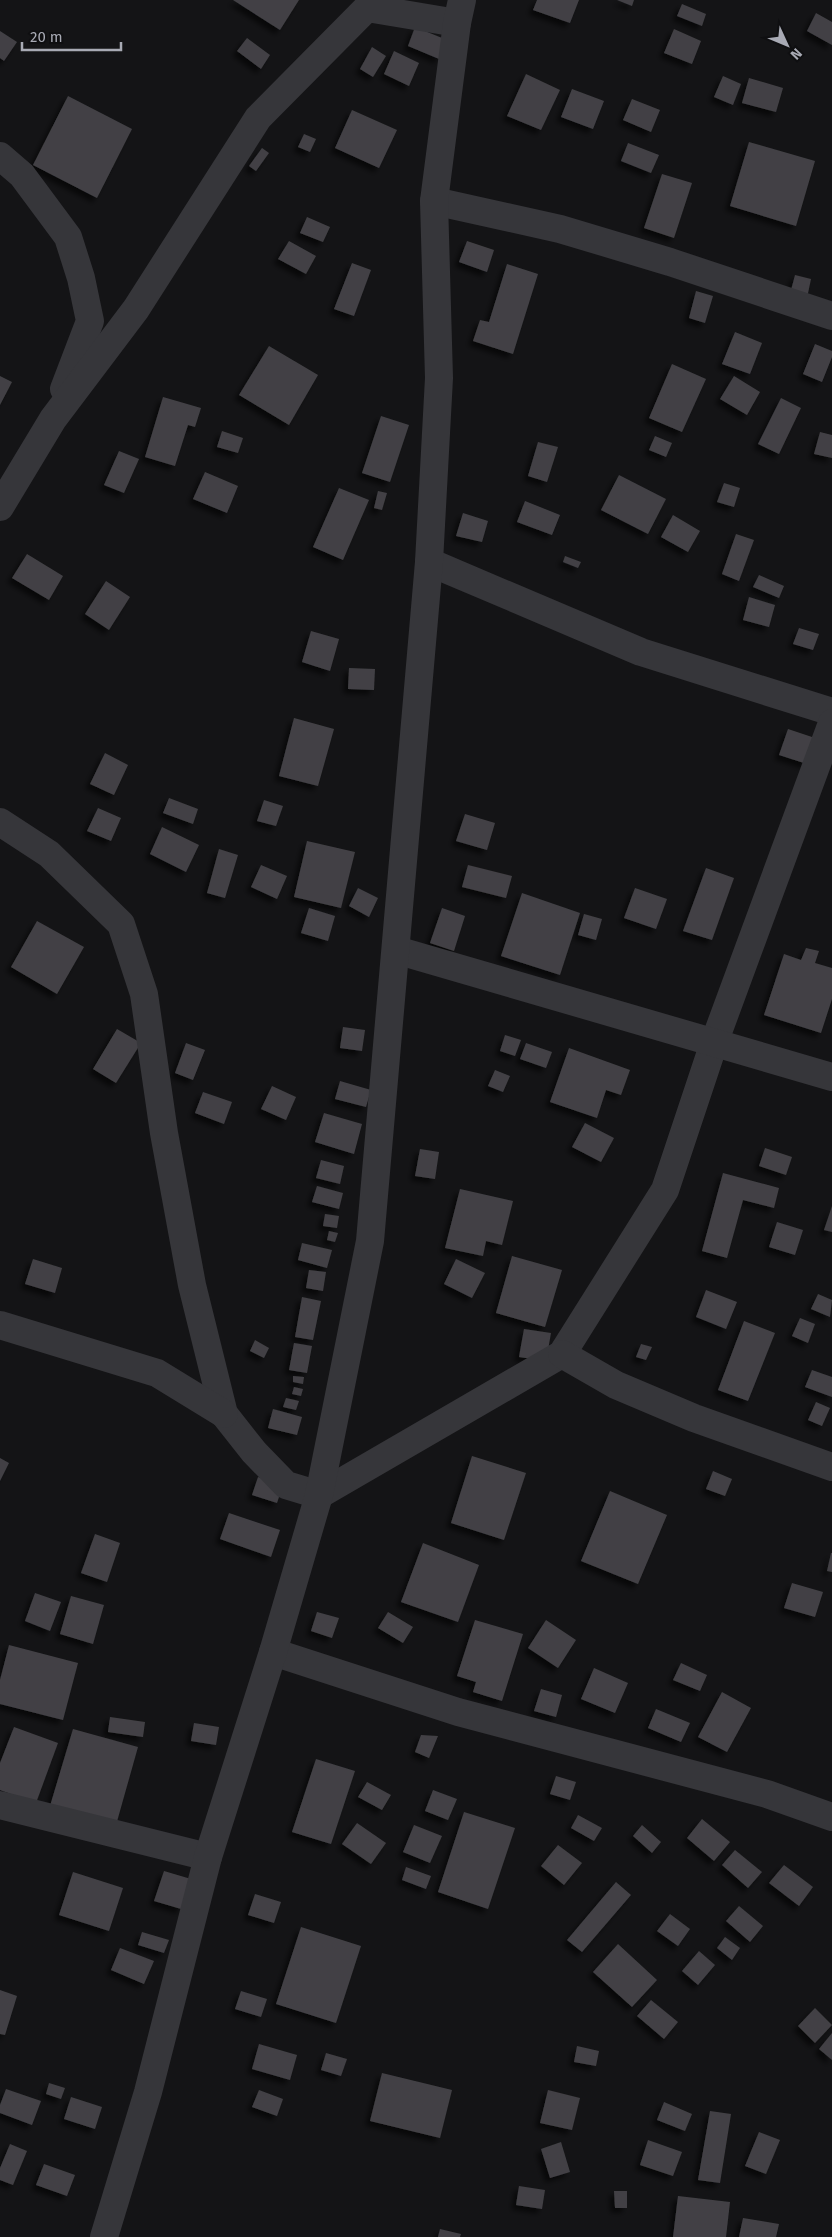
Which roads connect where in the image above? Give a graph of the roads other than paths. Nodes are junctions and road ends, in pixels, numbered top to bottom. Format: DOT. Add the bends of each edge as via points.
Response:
graph roads {
  1 [pos="460,11"];
  2 [pos="0,156"];
  3 [pos="434,201"];
  4 [pos="832,316"];
  5 [pos="53,419"];
  6 [pos="0,507"];
  7 [pos="429,562"];
  8 [pos="832,712"];
  9 [pos="832,723"];
  10 [pos="0,822"];
  11 [pos="396,950"];
  12 [pos="714,1043"];
  13 [pos="832,1076"];
  14 [pos="0,1325"];
  15 [pos="562,1354"];
  16 [pos="224,1414"];
  17 [pos="832,1467"];
  18 [pos="319,1495"];
  19 [pos="273,1652"];
  20 [pos="0,1805"];
  21 [pos="832,1817"];
  22 [pos="208,1857"];
  23 [pos="104,2237"];
  1 -- 3 [label="street"];
  1 -- 5 [label="street" via="367,8 258,118 136,309"];
  2 -- 5 [label="street" via="22,175 68,236 90,321"];
  3 -- 4 [label="street" via="560,229"];
  3 -- 7 [label="street" via="439,378"];
  5 -- 6 [label="street"];
  7 -- 8 [label="street" via="641,652"];
  7 -- 11 [label="street"];
  9 -- 12 [label="street"];
  10 -- 16 [label="street" via="48,854 121,924 144,994 164,1133 192,1285"];
  11 -- 12 [label="street"];
  11 -- 18 [label="street" via="370,1241"];
  12 -- 13 [label="street"];
  12 -- 15 [label="street" via="665,1190"];
  14 -- 16 [label="street" via="157,1373"];
  15 -- 17 [label="street" via="616,1385 694,1418"];
  15 -- 18 [label="street"];
  16 -- 18 [label="street" via="286,1485"];
  18 -- 19 [label="street"];
  19 -- 21 [label="street" via="458,1712 767,1794"];
  19 -- 22 [label="street"];
  20 -- 22 [label="street"];
  22 -- 23 [label="street" via="148,2092"];
}
